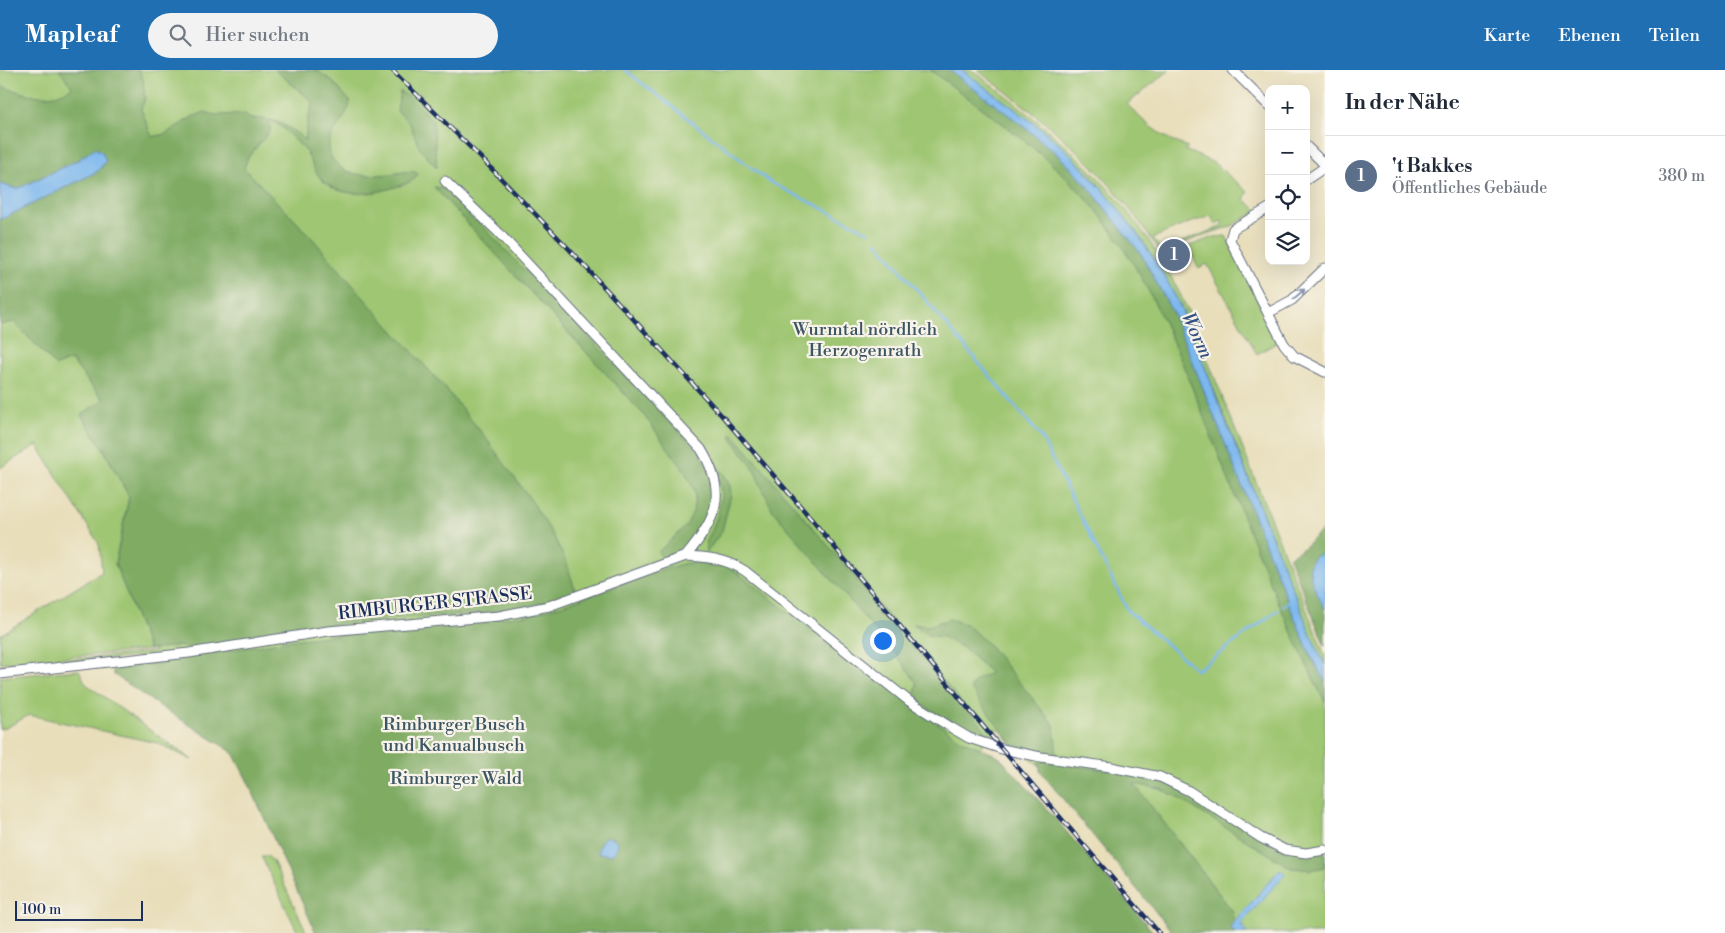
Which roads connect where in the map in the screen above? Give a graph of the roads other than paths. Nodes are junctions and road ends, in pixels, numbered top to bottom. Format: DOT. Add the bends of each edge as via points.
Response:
graph roads {
  1 [pos="1233,70"];
  2 [pos="1265,102"];
  3 [pos="1310,150"];
  4 [pos="1325,166"];
  5 [pos="1310,177"];
  6 [pos="445,181"];
  7 [pos="1265,210"];
  8 [pos="1325,268"];
  9 [pos="1268,313"];
  10 [pos="1325,372"];
  11 [pos="686,556"];
  12 [pos="0,674"];
  13 [pos="1325,850"];
  1 -- 2 [label="street"];
  3 -- 4 [label="street"];
  4 -- 5 [label="street"];
  6 -- 11 [label="street" via="497,231 701,449 714,474 716,497 707,528"];
  7 -- 9 [label="street" via="1233,229 1230,240"];
  9 -- 8 [label="street, one-way" via="1292,300"];
  9 -- 10 [label="street" via="1290,352"];
  11 -- 12 [label="street, RIMBURGER STRASSE" via="549,606 508,614 328,631 189,653"];
  11 -- 13 [label="street, RIMBURGER STRASSE" via="735,564 909,701 970,738 1002,749 1160,777 1277,846 1297,853"];
}
